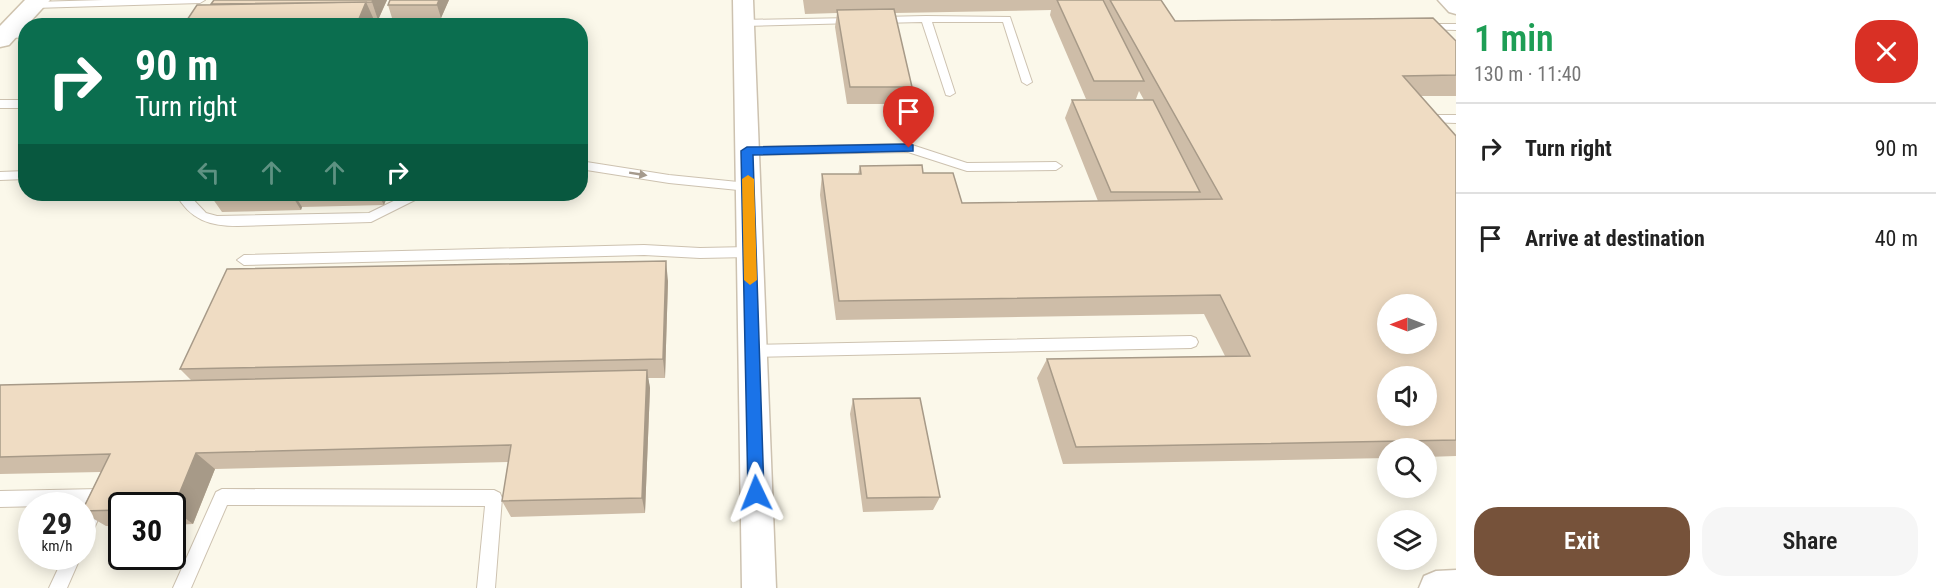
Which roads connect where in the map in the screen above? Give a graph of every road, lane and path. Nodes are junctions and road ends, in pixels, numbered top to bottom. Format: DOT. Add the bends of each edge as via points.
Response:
graph roads {
  1 [pos="200,0"];
  2 [pos="1448,0"];
  3 [pos="135,1"];
  4 [pos="36,2"];
  5 [pos="1456,8"];
  6 [pos="743,12"];
  7 [pos="24,18"];
  8 [pos="926,19"];
  9 [pos="1409,27"];
  10 [pos="1456,27"];
  11 [pos="1027,82"];
  12 [pos="950,93"];
  13 [pos="0,104"];
  14 [pos="18,104"];
  15 [pos="1430,119"];
  16 [pos="1456,119"];
  17 [pos="747,151"];
  18 [pos="588,166"];
  19 [pos="1056,166"];
  20 [pos="18,175"];
  21 [pos="0,176"];
  22 [pos="748,187"];
  23 [pos="186,201"];
  24 [pos="404,201"];
  25 [pos="749,252"];
  26 [pos="244,260"];
  27 [pos="1191,342"];
  28 [pos="752,351"];
  29 [pos="0,499"];
  30 [pos="18,499"];
  31 [pos="66,570"];
  32 [pos="1456,587"];
  33 [pos="58,588"];
  34 [pos="182,588"];
  35 [pos="486,588"];
  36 [pos="759,588"];
  37 [pos="1436,588"];
  1 -- 3 [label="lane"];
  2 -- 5 [label="street"];
  3 -- 4 [label="lane"];
  4 -- 7 [label="main road"];
  6 -- 8 [label="lane"];
  6 -- 17 [label="street"];
  8 -- 11 [label="lane" via="1007,19"];
  8 -- 12 [label="lane"];
  9 -- 10 [label="lane"];
  13 -- 14 [label="lane"];
  15 -- 16 [label="lane"];
  17 -- 19 [label="lane" via="909,148 967,167"];
  17 -- 22 [label="street"];
  18 -- 22 [label="lane, one-way"];
  20 -- 21 [label="lane"];
  22 -- 25 [label="street"];
  23 -- 24 [label="lane" via="202,216 216,221 371,218"];
  25 -- 26 [label="lane" via="644,250"];
  25 -- 28 [label="street"];
  27 -- 28 [label="lane"];
  28 -- 36 [label="street"];
  29 -- 30 [label="lane"];
  31 -- 33 [label="lane"];
  32 -- 37 [label="street"];
  34 -- 35 [label="lane" via="222,498 494,498"];
}
